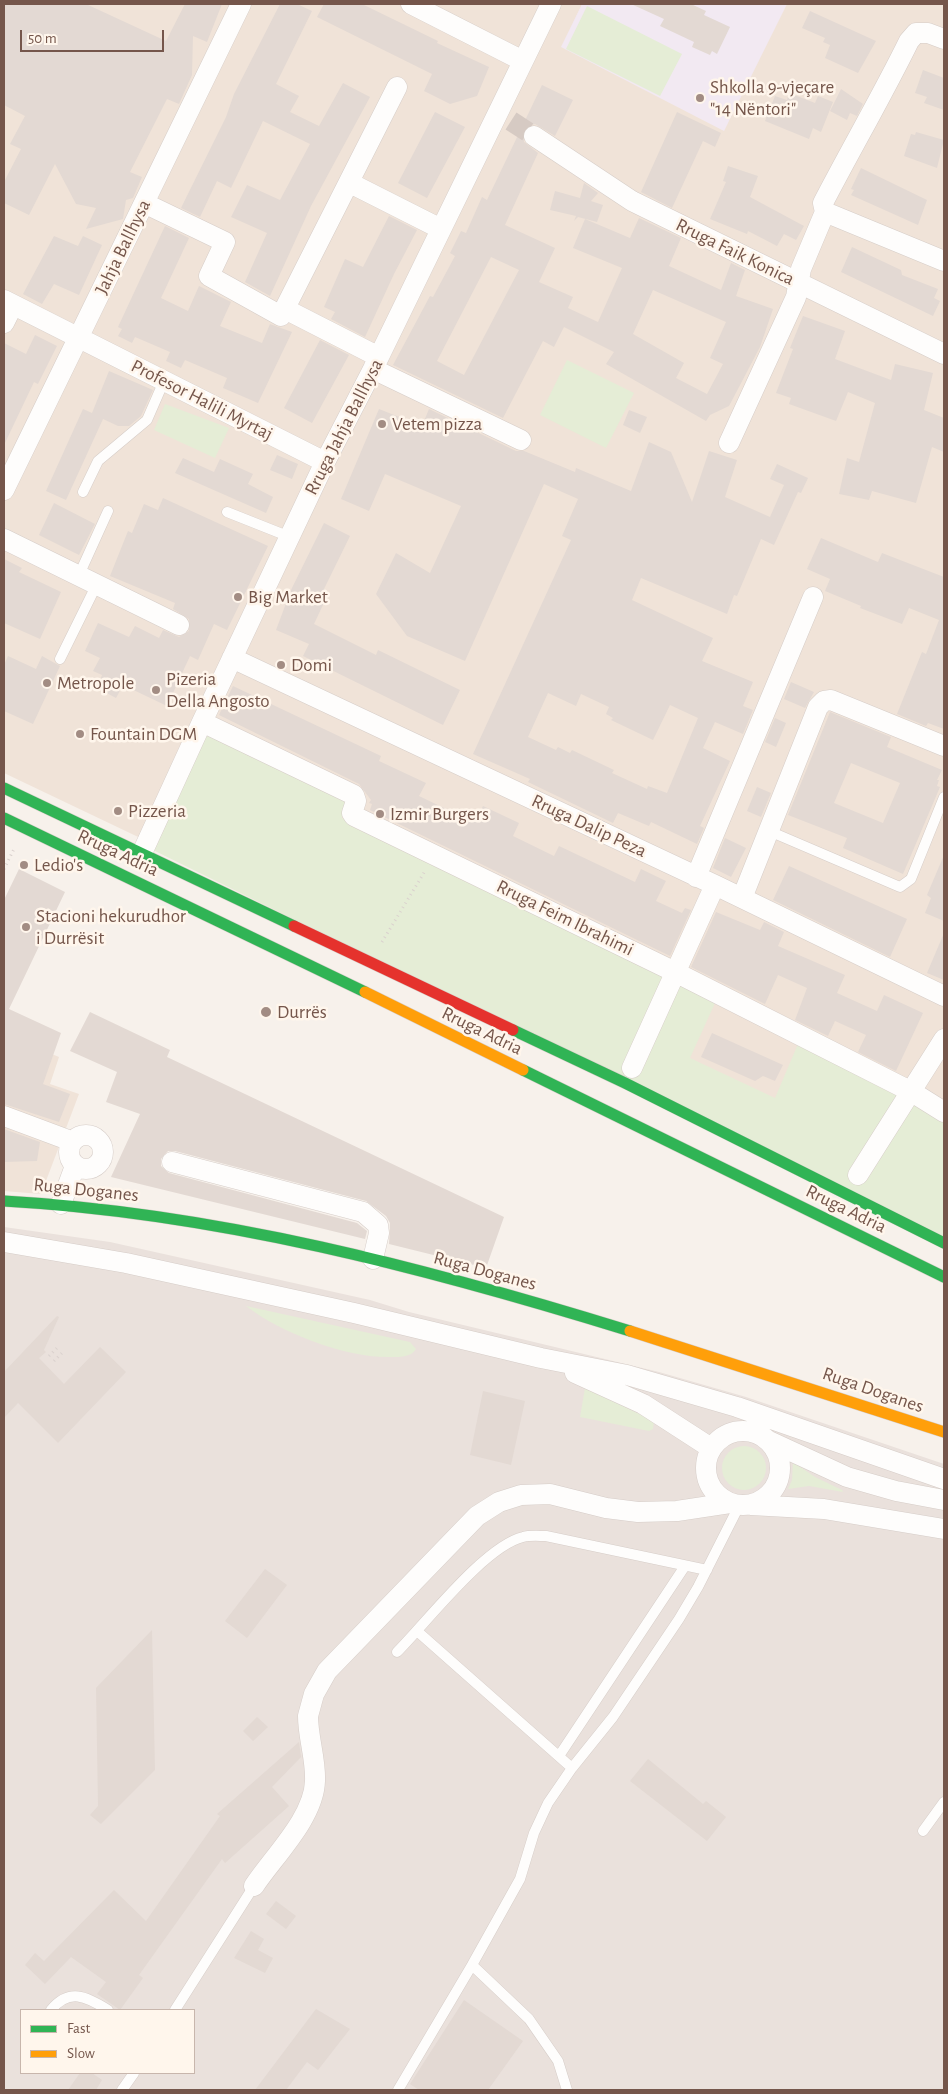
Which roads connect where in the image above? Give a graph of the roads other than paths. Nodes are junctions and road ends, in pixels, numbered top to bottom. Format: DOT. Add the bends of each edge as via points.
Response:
graph roads {
  1 [pos="241,4"];
  2 [pos="411,4"];
  3 [pos="551,4"];
  4 [pos="944,40"];
  5 [pos="523,61"];
  6 [pos="397,86"];
  7 [pos="534,136"];
  8 [pos="350,183"];
  9 [pos="144,203"];
  10 [pos="825,212"];
  11 [pos="441,229"];
  12 [pos="944,261"];
  13 [pos="799,283"];
  14 [pos="8,302"];
  15 [pos="285,308"];
  16 [pos="4,323"];
  17 [pos="79,338"];
  18 [pos="944,354"];
  19 [pos="376,363"];
  20 [pos="164,381"];
  21 [pos="520,440"];
  22 [pos="730,443"];
  23 [pos="325,462"];
  24 [pos="4,490"];
  25 [pos="83,492"];
  26 [pos="108,511"];
  27 [pos="227,512"];
  28 [pos="290,538"];
  29 [pos="4,539"];
  30 [pos="79,575"];
  31 [pos="97,584"];
  32 [pos="813,597"];
  33 [pos="179,625"];
  34 [pos="60,658"];
  35 [pos="232,658"];
  36 [pos="202,722"];
  37 [pos="944,746"];
  38 [pos="4,788"];
  39 [pos="944,797"];
  40 [pos="4,818"];
  41 [pos="770,831"];
  42 [pos="142,853"];
  43 [pos="696,877"];
  44 [pos="715,885"];
  45 [pos="742,898"];
  46 [pos="675,972"];
  47 [pos="944,996"];
  48 [pos="944,1039"];
  49 [pos="632,1068"];
  50 [pos="912,1092"];
  51 [pos="944,1112"];
  52 [pos="4,1116"];
  53 [pos="71,1141"];
  54 [pos="172,1162"];
  55 [pos="80,1168"];
  56 [pos="858,1175"];
  57 [pos="4,1201"];
  58 [pos="67,1205"];
  59 [pos="4,1242"];
  60 [pos="944,1243"];
  61 [pos="372,1259"];
  62 [pos="944,1277"];
  63 [pos="541,1358"];
  64 [pos="737,1406"];
  65 [pos="944,1432"];
  66 [pos="761,1437"];
  67 [pos="711,1448"];
  68 [pos="944,1479"];
  69 [pos="944,1500"];
  70 [pos="740,1505"];
  71 [pos="944,1529"];
  72 [pos="685,1566"];
  73 [pos="707,1570"];
  74 [pos="417,1631"];
  75 [pos="397,1652"];
  76 [pos="559,1756"];
  77 [pos="572,1768"];
  78 [pos="944,1802"];
  79 [pos="923,1831"];
  80 [pos="254,1886"];
  81 [pos="472,1965"];
  82 [pos="52,2009"];
  83 [pos="106,2009"];
  84 [pos="176,2009"];
  85 [pos="133,2074"];
  86 [pos="122,2090"];
  87 [pos="398,2090"];
  88 [pos="568,2090"];
  1 -- 9 [label="street, Jahja Ballhysa"];
  2 -- 5 [label="street"];
  3 -- 5 [label="street, Rruga Jahja Ballhysa"];
  4 -- 10 [label="street" via="928,32 916,33 909,41 823,203"];
  5 -- 11 [label="street, Rruga Jahja Ballhysa" via="505,116"];
  6 -- 8 [label="street"];
  7 -- 13 [label="street, Rruga Faik Konica" via="632,201"];
  8 -- 11 [label="street"];
  8 -- 15 [label="street"];
  9 -- 15 [label="street" via="225,242 209,276 281,316"];
  9 -- 17 [label="street, Jahja Ballhysa"];
  10 -- 12 [label="street"];
  10 -- 13 [label="street" via="801,268"];
  11 -- 19 [label="street, Rruga Jahja Ballhysa"];
  13 -- 18 [label="street, Rruga Faik Konica"];
  13 -- 22 [label="street" via="796,298"];
  14 -- 16 [label="street"];
  14 -- 17 [label="street, Profesor Halili Myrtaj"];
  15 -- 19 [label="street"];
  17 -- 20 [label="street, Profesor Halili Myrtaj"];
  17 -- 24 [label="street, Jahja Ballhysa"];
  19 -- 21 [label="street"];
  19 -- 23 [label="street, Rruga Jahja Ballhysa"];
  20 -- 23 [label="street, Profesor Halili Myrtaj"];
  20 -- 25 [label="lane" via="147,420 98,461"];
  23 -- 28 [label="street, Rruga Jahja Ballhysa"];
  26 -- 30 [label="lane"];
  27 -- 28 [label="lane"];
  28 -- 35 [label="street, Rruga Jahja Ballhysa"];
  29 -- 30 [label="street"];
  30 -- 31 [label="street"];
  31 -- 33 [label="street"];
  31 -- 34 [label="lane"];
  32 -- 43 [label="street"];
  35 -- 36 [label="street, Rruga Jahja Ballhysa"];
  35 -- 43 [label="street, Rruga Dalip Peza"];
  36 -- 42 [label="street, Rruga Jahja Ballhysa"];
  36 -- 46 [label="street, Rruga Feim Ibrahimi" via="354,795 354,816"];
  37 -- 41 [label="street" via="831,700 824,700 818,707"];
  38 -- 42 [label="main road, Rruga Adria"];
  39 -- 41 [label="lane" via="912,879 900,887"];
  40 -- 62 [label="main road, Rruga Adria"];
  41 -- 45 [label="street"];
  42 -- 60 [label="main road, Rruga Adria" via="625,1083"];
  43 -- 44 [label="street, Rruga Dalip Peza"];
  44 -- 45 [label="street, Rruga Dalip Peza"];
  44 -- 46 [label="street"];
  45 -- 47 [label="street, Rruga Dalip Peza"];
  46 -- 49 [label="street"];
  46 -- 50 [label="street, Rruga Feim Ibrahimi"];
  48 -- 50 [label="street"];
  50 -- 51 [label="street, Rruga Feim Ibrahimi"];
  50 -- 56 [label="street"];
  52 -- 53 [label="street"];
  53 -- 55 [label="street" via="68,1154"];
  53 -- 55 [label="street" via="77,1136 91,1135 102,1144 102,1158 92,1168"];
  54 -- 61 [label="street" via="362,1212 378,1225"];
  55 -- 58 [label="street"];
  57 -- 58 [label="main road, Ruga Doganes"];
  58 -- 61 [label="main road, Ruga Doganes" via="136,1212 247,1231"];
  59 -- 63 [label="street" via="126,1263"];
  61 -- 65 [label="main road, Ruga Doganes" via="624,1329"];
  63 -- 64 [label="street" via="627,1375"];
  63 -- 67 [label="street" via="643,1404"];
  64 -- 66 [label="street"];
  64 -- 68 [label="street"];
  66 -- 67 [label="street" via="741,1431 731,1433"];
  66 -- 69 [label="street" via="847,1477"];
  66 -- 70 [label="street" via="779,1459 779,1479 768,1496"];
  67 -- 70 [label="street" via="706,1461 707,1478 717,1495"];
  70 -- 71 [label="street" via="824,1509"];
  70 -- 73 [label="lane"];
  70 -- 80 [label="street" via="638,1512 550,1494 530,1494 499,1502 477,1516 369,1625 320,1681 308,1716 315,1783 311,1800 297,1827"];
  72 -- 73 [label="lane"];
  72 -- 74 [label="lane" via="546,1536 523,1537 501,1548 477,1567"];
  72 -- 76 [label="lane"];
  73 -- 77 [label="lane" via="679,1619 613,1716"];
  74 -- 75 [label="lane"];
  74 -- 76 [label="lane"];
  76 -- 77 [label="lane"];
  77 -- 81 [label="lane" via="548,1803 534,1833 520,1879"];
  78 -- 79 [label="lane"];
  80 -- 84 [label="lane"];
  81 -- 87 [label="lane"];
  81 -- 88 [label="lane" via="529,2019 558,2061"];
  82 -- 83 [label="lane" via="60,2000 70,1996 83,1997"];
  85 -- 86 [label="lane"];
}
